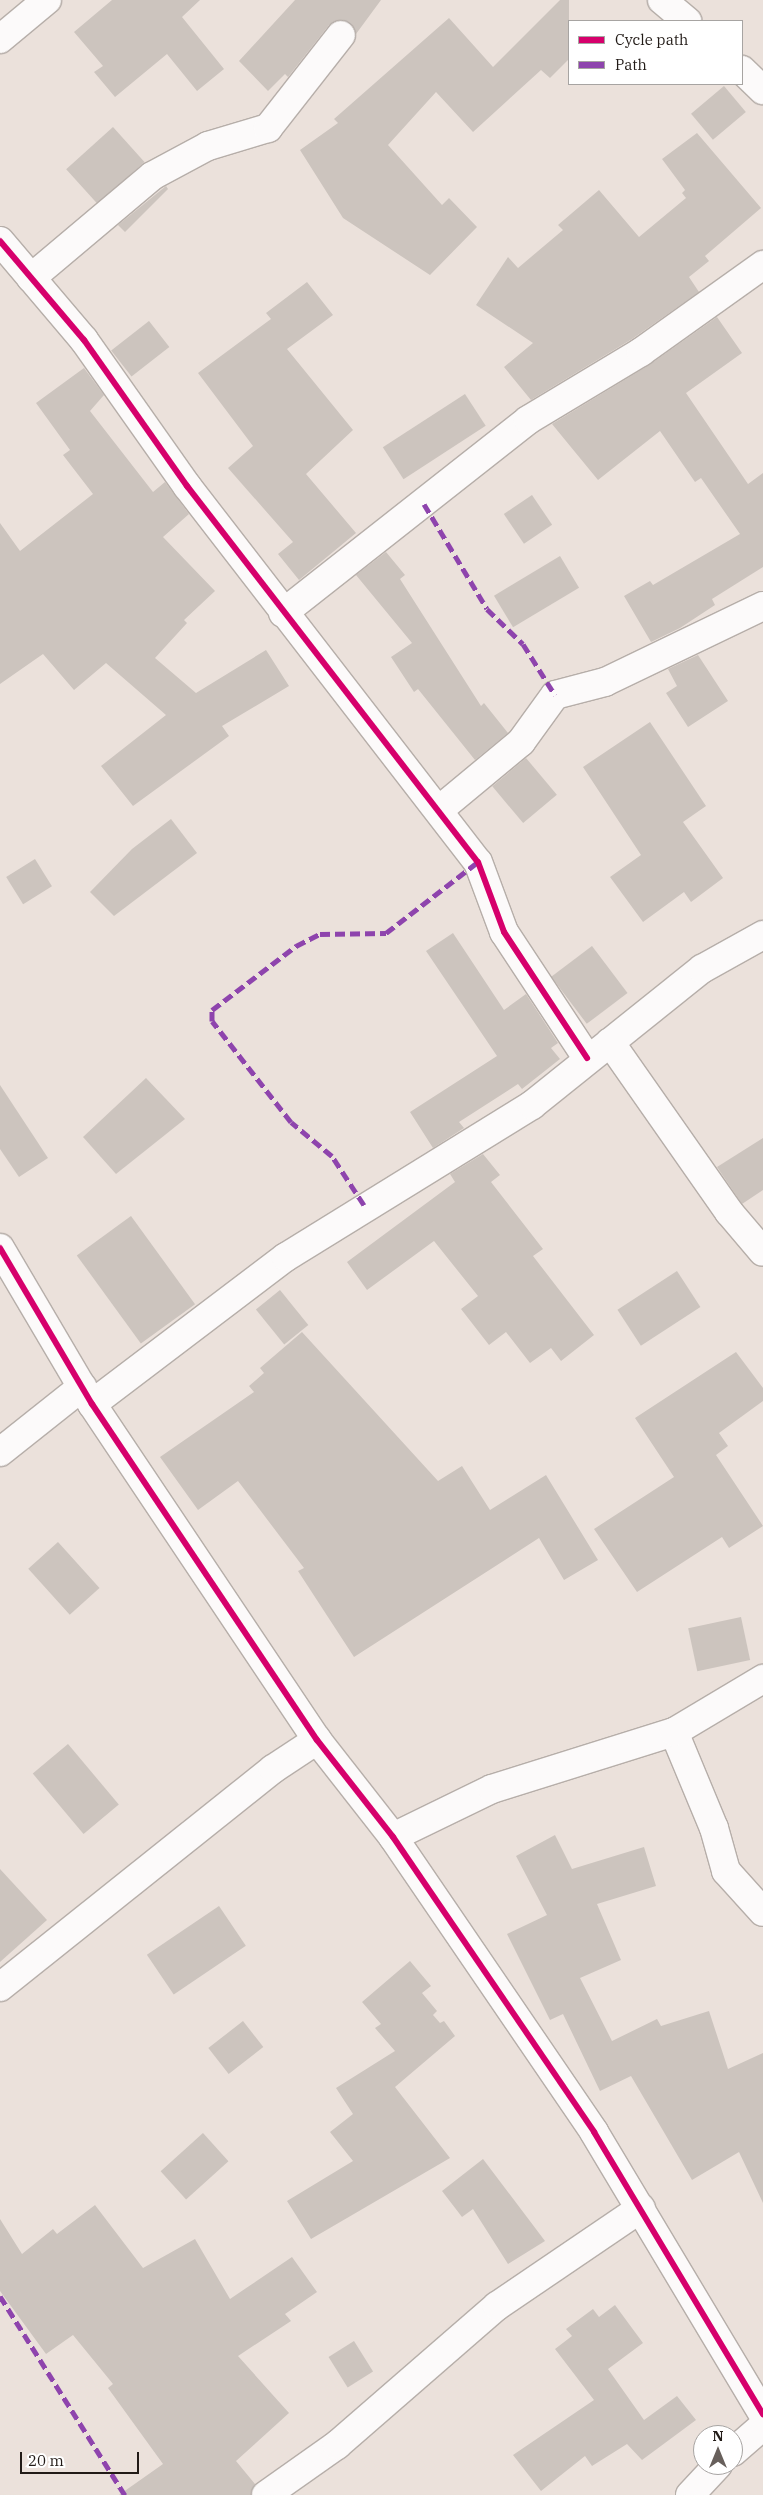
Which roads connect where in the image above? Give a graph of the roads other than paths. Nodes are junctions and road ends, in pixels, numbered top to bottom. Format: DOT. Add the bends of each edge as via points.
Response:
graph roads {
  1 [pos="47,0"];
  2 [pos="662,0"];
  3 [pos="686,20"];
  4 [pos="340,35"];
  5 [pos="0,40"];
  6 [pos="743,71"];
  7 [pos="763,90"];
  8 [pos="0,242"];
  9 [pos="763,265"];
  10 [pos="31,278"];
  11 [pos="763,606"];
  12 [pos="284,613"];
  13 [pos="439,810"];
  14 [pos="763,935"];
  15 [pos="610,1042"];
  16 [pos="587,1058"];
  17 [pos="0,1248"];
  18 [pos="763,1252"];
  19 [pos="87,1395"];
  20 [pos="0,1452"];
  21 [pos="763,1680"];
  22 [pos="674,1732"];
  23 [pos="317,1740"];
  24 [pos="393,1837"];
  25 [pos="763,1912"];
  26 [pos="0,1987"];
  27 [pos="641,2208"];
  28 [pos="763,2414"];
  29 [pos="763,2426"];
  30 [pos="743,2443"];
  31 [pos="709,2475"];
  32 [pos="266,2495"];
  33 [pos="690,2495"];
  1 -- 5 [label="street"];
  2 -- 3 [label="street"];
  4 -- 10 [label="street" via="268,128 208,146 152,176"];
  6 -- 7 [label="street"];
  8 -- 10 [label="street"];
  9 -- 12 [label="street" via="641,352 528,420"];
  10 -- 12 [label="street" via="84,340"];
  11 -- 13 [label="street" via="605,682 555,696 521,742"];
  12 -- 13 [label="street"];
  13 -- 16 [label="street" via="478,862 504,932"];
  14 -- 15 [label="street" via="702,969"];
  15 -- 16 [label="street"];
  15 -- 18 [label="street" via="729,1212"];
  16 -- 19 [label="street" via="532,1104 286,1257"];
  17 -- 19 [label="street"];
  19 -- 20 [label="street"];
  19 -- 23 [label="street"];
  21 -- 22 [label="street"];
  22 -- 24 [label="street" via="492,1789"];
  22 -- 25 [label="street" via="714,1828 726,1871"];
  23 -- 24 [label="street"];
  23 -- 26 [label="street" via="273,1769"];
  24 -- 27 [label="street"];
  27 -- 28 [label="street"];
  27 -- 32 [label="street" via="497,2306 337,2445"];
  29 -- 30 [label="street"];
  31 -- 33 [label="street"];
}
